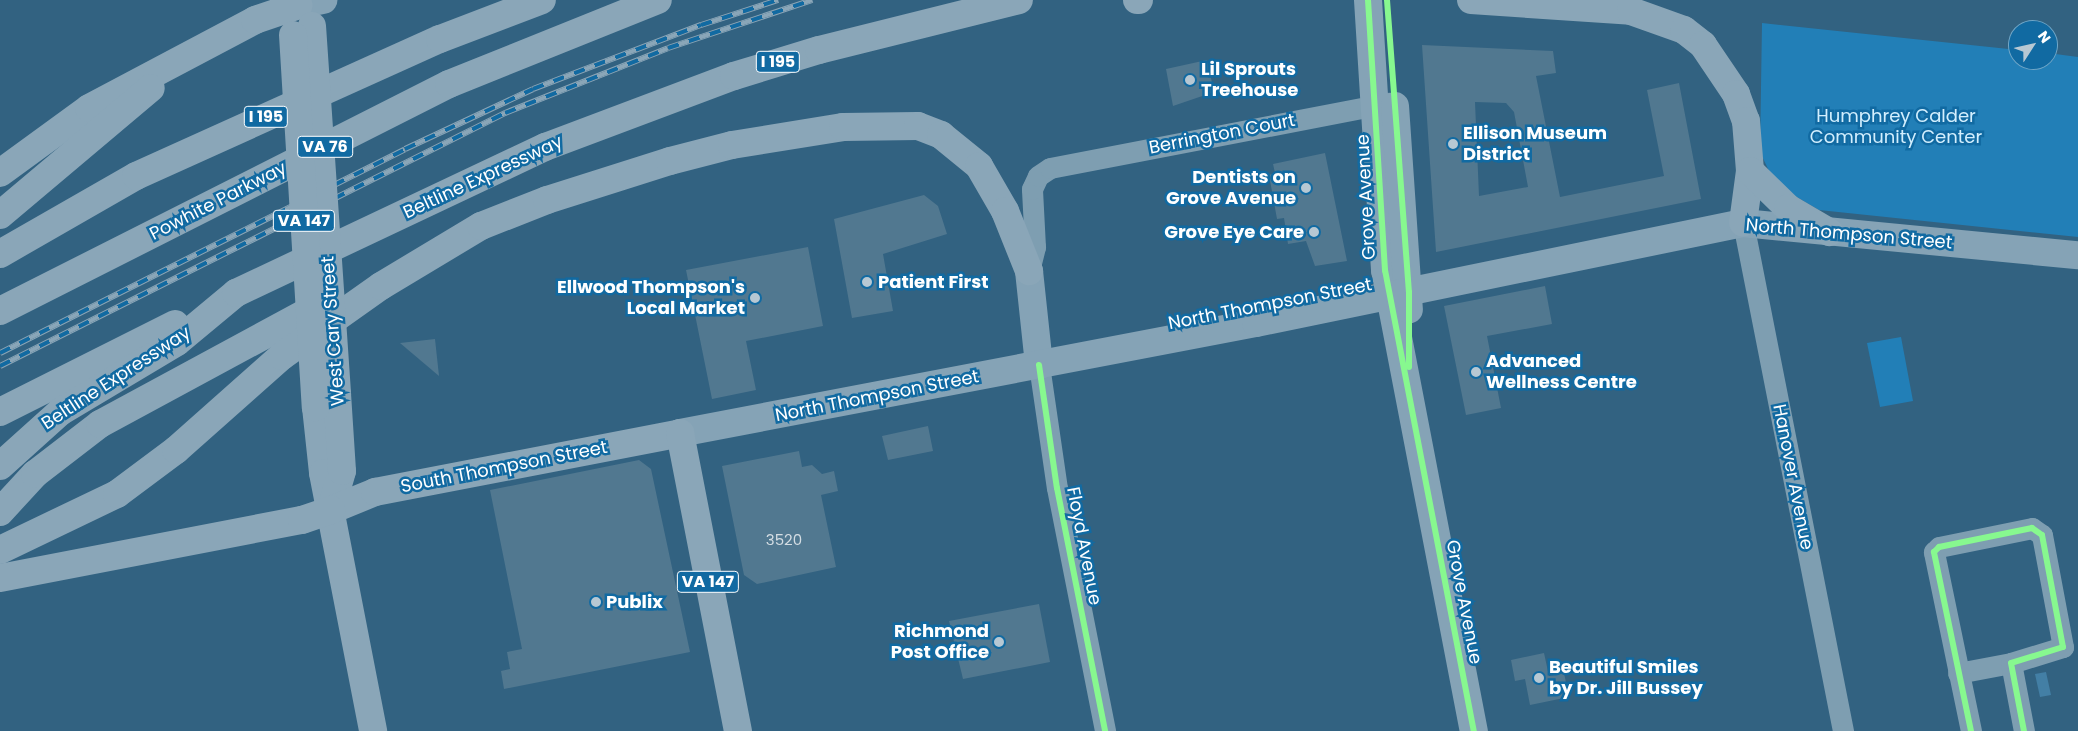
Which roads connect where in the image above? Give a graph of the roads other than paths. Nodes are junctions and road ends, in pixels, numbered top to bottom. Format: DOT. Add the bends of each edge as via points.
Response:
graph roads {
  1 [pos="542,0"];
  2 [pos="658,0"];
  3 [pos="1019,0"];
  4 [pos="1368,0"];
  5 [pos="1387,0"];
  6 [pos="1471,0"];
  7 [pos="305,13"];
  8 [pos="1381,43"];
  9 [pos="190,54"];
  10 [pos="1385,104"];
  11 [pos="1050,168"];
  12 [pos="1750,171"];
  13 [pos="0,172"];
  14 [pos="0,214"];
  15 [pos="1743,223"];
  16 [pos="1829,232"];
  17 [pos="440,251"];
  18 [pos="0,254"];
  19 [pos="2078,255"];
  20 [pos="1029,271"];
  21 [pos="236,293"];
  22 [pos="1399,293"];
  23 [pos="0,311"];
  24 [pos="1039,365"];
  25 [pos="0,412"];
  26 [pos="680,433"];
  27 [pos="0,466"];
  28 [pos="331,510"];
  29 [pos="0,512"];
  30 [pos="0,550"];
  31 [pos="0,578"];
  32 [pos="2011,663"];
  33 [pos="1958,673"];
  34 [pos="373,731"];
  35 [pos="738,731"];
  36 [pos="1105,731"];
  37 [pos="1474,731"];
  38 [pos="1843,731"];
  39 [pos="1971,731"];
  40 [pos="2024,731"];
  1 -- 18 [label="main road, I 195" via="440,39 136,176"];
  2 -- 23 [label="main road, Powhite Parkway / VA 76" via="449,84"];
  3 -- 21 [label="main road, Beltline Expressway / I 195" via="819,50 653,104 545,146"];
  4 -- 8 [label="main road, Grove Avenue"];
  5 -- 8 [label="main road, Grove Avenue"];
  6 -- 12 [label="main road" via="1631,11 1684,30 1703,45 1736,94 1746,121"];
  7 -- 9 [label="main road" via="255,20"];
  7 -- 28 [label="main road, West Cary Street / VA 147, bridge" via="326,400 323,473"];
  8 -- 10 [label="main road, Grove Avenue"];
  9 -- 13 [label="main road" via="89,108"];
  9 -- 14 [label="main road"];
  10 -- 11 [label="street, Berrington Court"];
  10 -- 22 [label="main road, Grove Avenue"];
  11 -- 20 [label="street, Floyd Avenue" via="1038,176 1032,189 1035,247"];
  12 -- 15 [label="main road"];
  12 -- 16 [label="main road" via="1788,208"];
  15 -- 16 [label="main road, North Thompson Street"];
  15 -- 22 [label="main road, North Thompson Street"];
  15 -- 38 [label="street, Hanover Avenue"];
  16 -- 19 [label="main road, North Thompson Street"];
  17 -- 20 [label="main road" via="482,226 547,200 670,161 741,144 843,127 889,124 918,126 941,135 979,166 1006,211"];
  17 -- 29 [label="main road" via="398,264 100,424 35,474"];
  17 -- 30 [label="main road" via="381,286 282,356 147,473 84,513"];
  20 -- 24 [label="main road, Floyd Avenue"];
  21 -- 25 [label="main road"];
  21 -- 27 [label="main road, Beltline Expressway / I 195" via="177,342 60,412"];
  22 -- 24 [label="main road, North Thompson Street"];
  22 -- 37 [label="main road, Grove Avenue" via="1409,390"];
  24 -- 26 [label="main road, North Thompson Street"];
  24 -- 36 [label="street, Floyd Avenue" via="1058,488"];
  26 -- 28 [label="main road, South Thompson Street" via="375,492"];
  26 -- 35 [label="main road, VA 147"];
  28 -- 31 [label="main road, South Thompson Street" via="302,520"];
  28 -- 34 [label="main road, West Cary Street / VA 147"];
  32 -- 33 [label="street"];
  32 -- 33 [label="street" via="2062,647 2038,529 1939,547 1934,552"];
  32 -- 40 [label="street"];
  33 -- 39 [label="street"];
}
